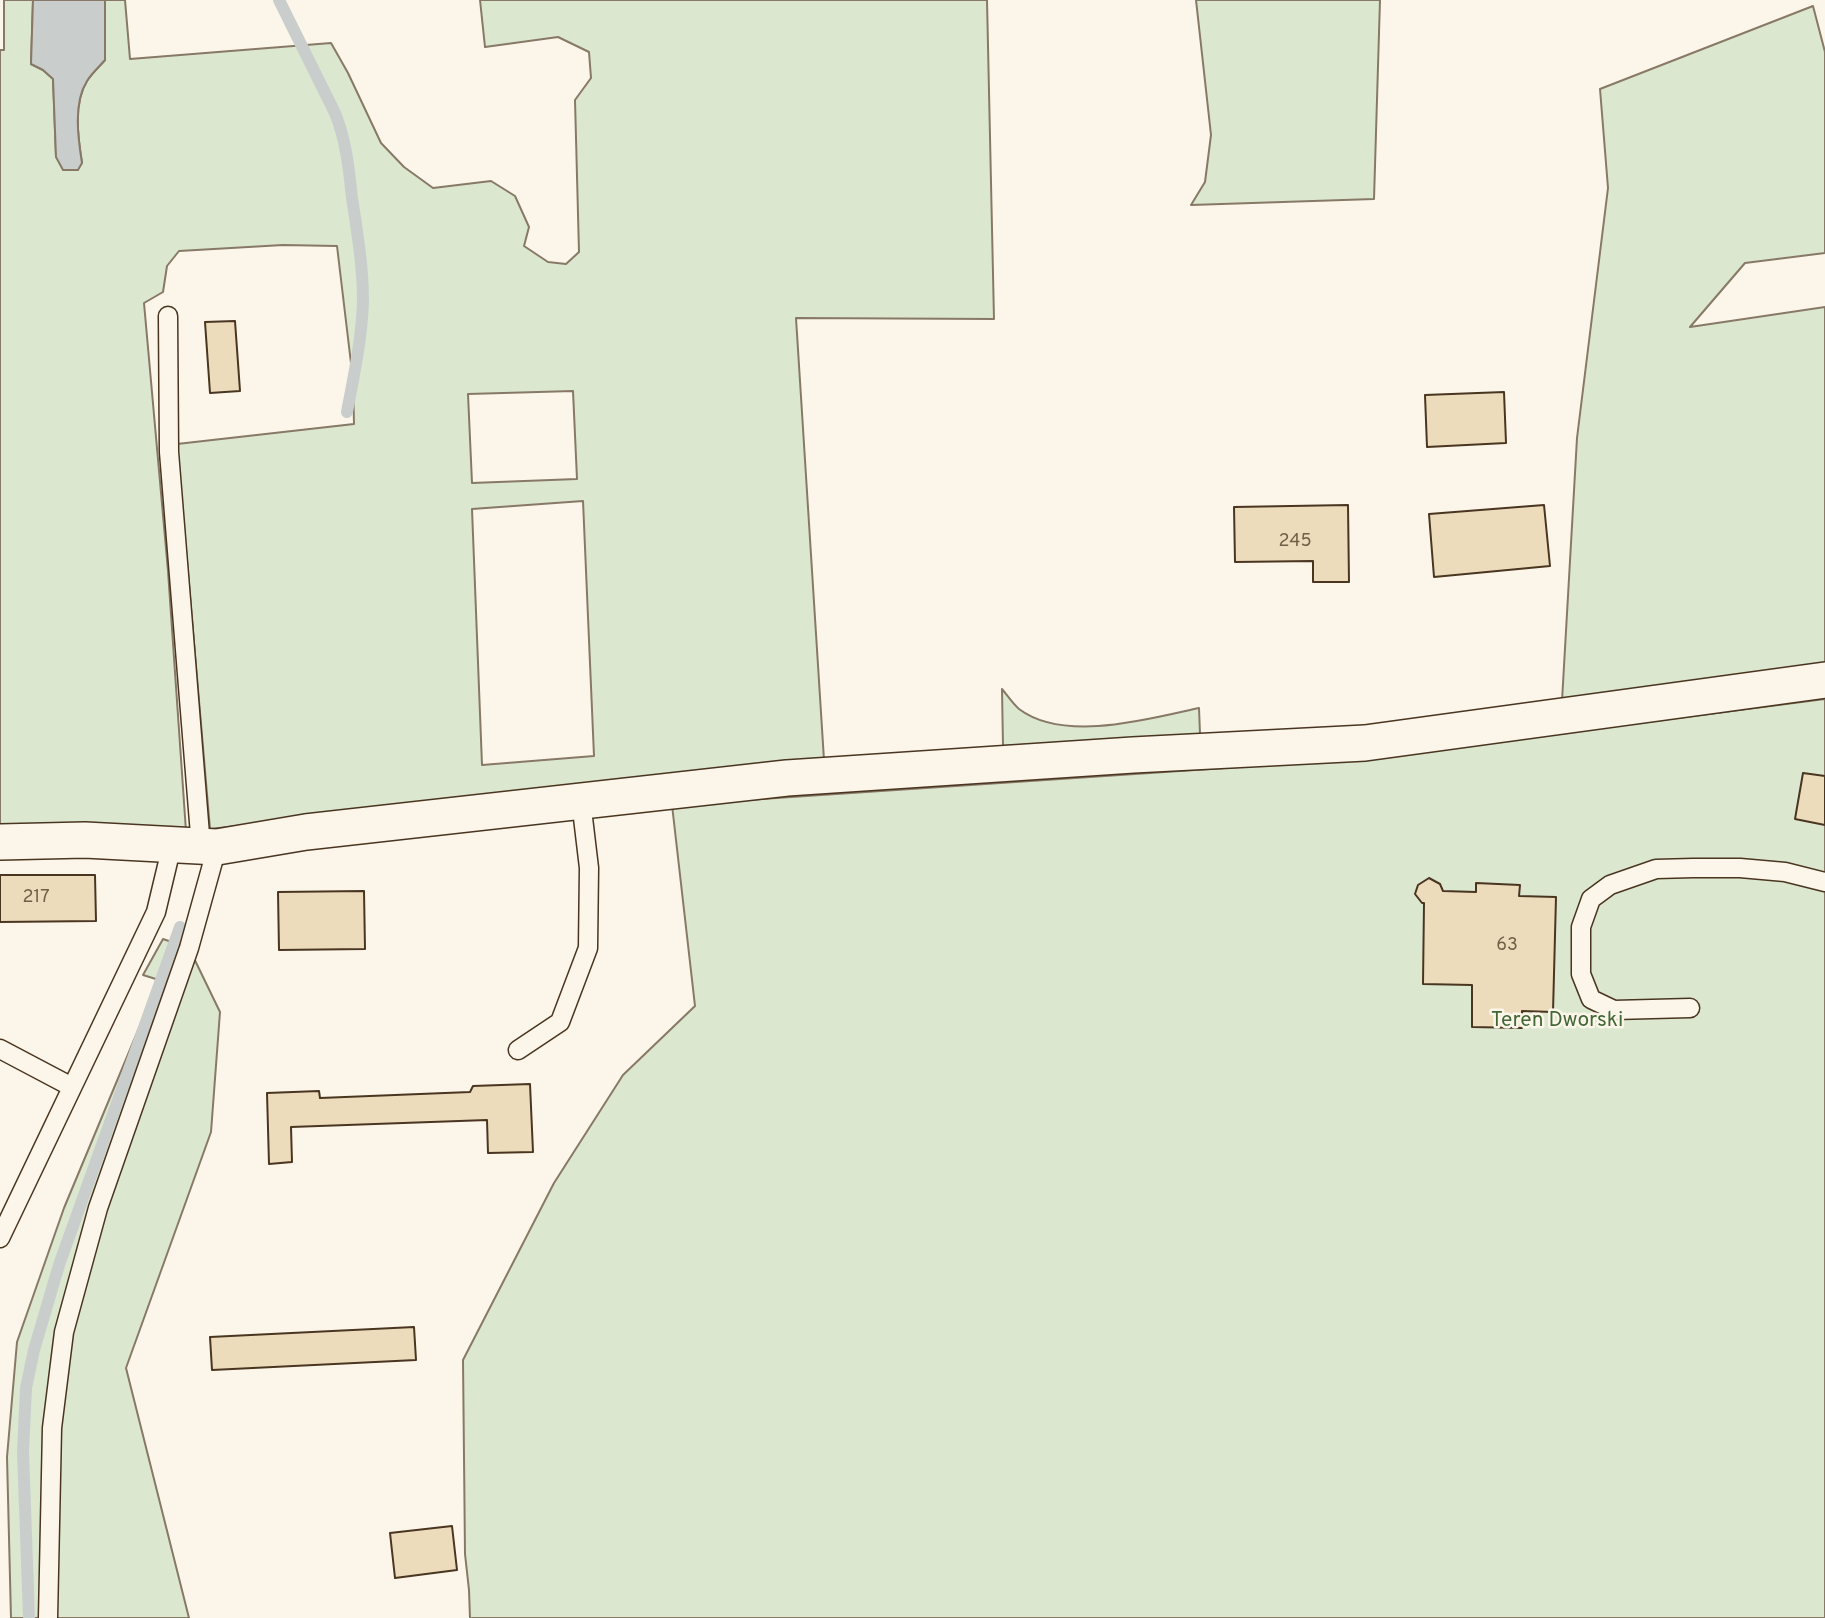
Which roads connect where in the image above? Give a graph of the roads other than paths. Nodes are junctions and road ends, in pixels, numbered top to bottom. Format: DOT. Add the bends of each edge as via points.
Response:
graph roads {
  1 [pos="168,316"];
  2 [pos="1825,680"];
  3 [pos="581,801"];
  4 [pos="0,842"];
  5 [pos="196,846"];
  6 [pos="1825,882"];
  7 [pos="1690,1008"];
  8 [pos="0,1049"];
  9 [pos="518,1050"];
  10 [pos="72,1087"];
  11 [pos="0,1236"];
  12 [pos="48,1618"];
  1 -- 5 [label="lane" via="169,452"];
  2 -- 3 [label="street" via="1365,743 787,778"];
  3 -- 5 [label="street"];
  3 -- 9 [label="lane" via="590,868 588,948 560,1022"];
  4 -- 5 [label="street" via="85,839"];
  5 -- 10 [label="lane" via="156,912"];
  5 -- 12 [label="lane" via="189,948 98,1208 64,1332 52,1428"];
  6 -- 7 [label="lane" via="1740,868 1656,869 1610,885 1591,899 1581,928 1581,974 1591,999 1614,1010"];
  8 -- 10 [label="lane"];
  10 -- 11 [label="lane"];
}
